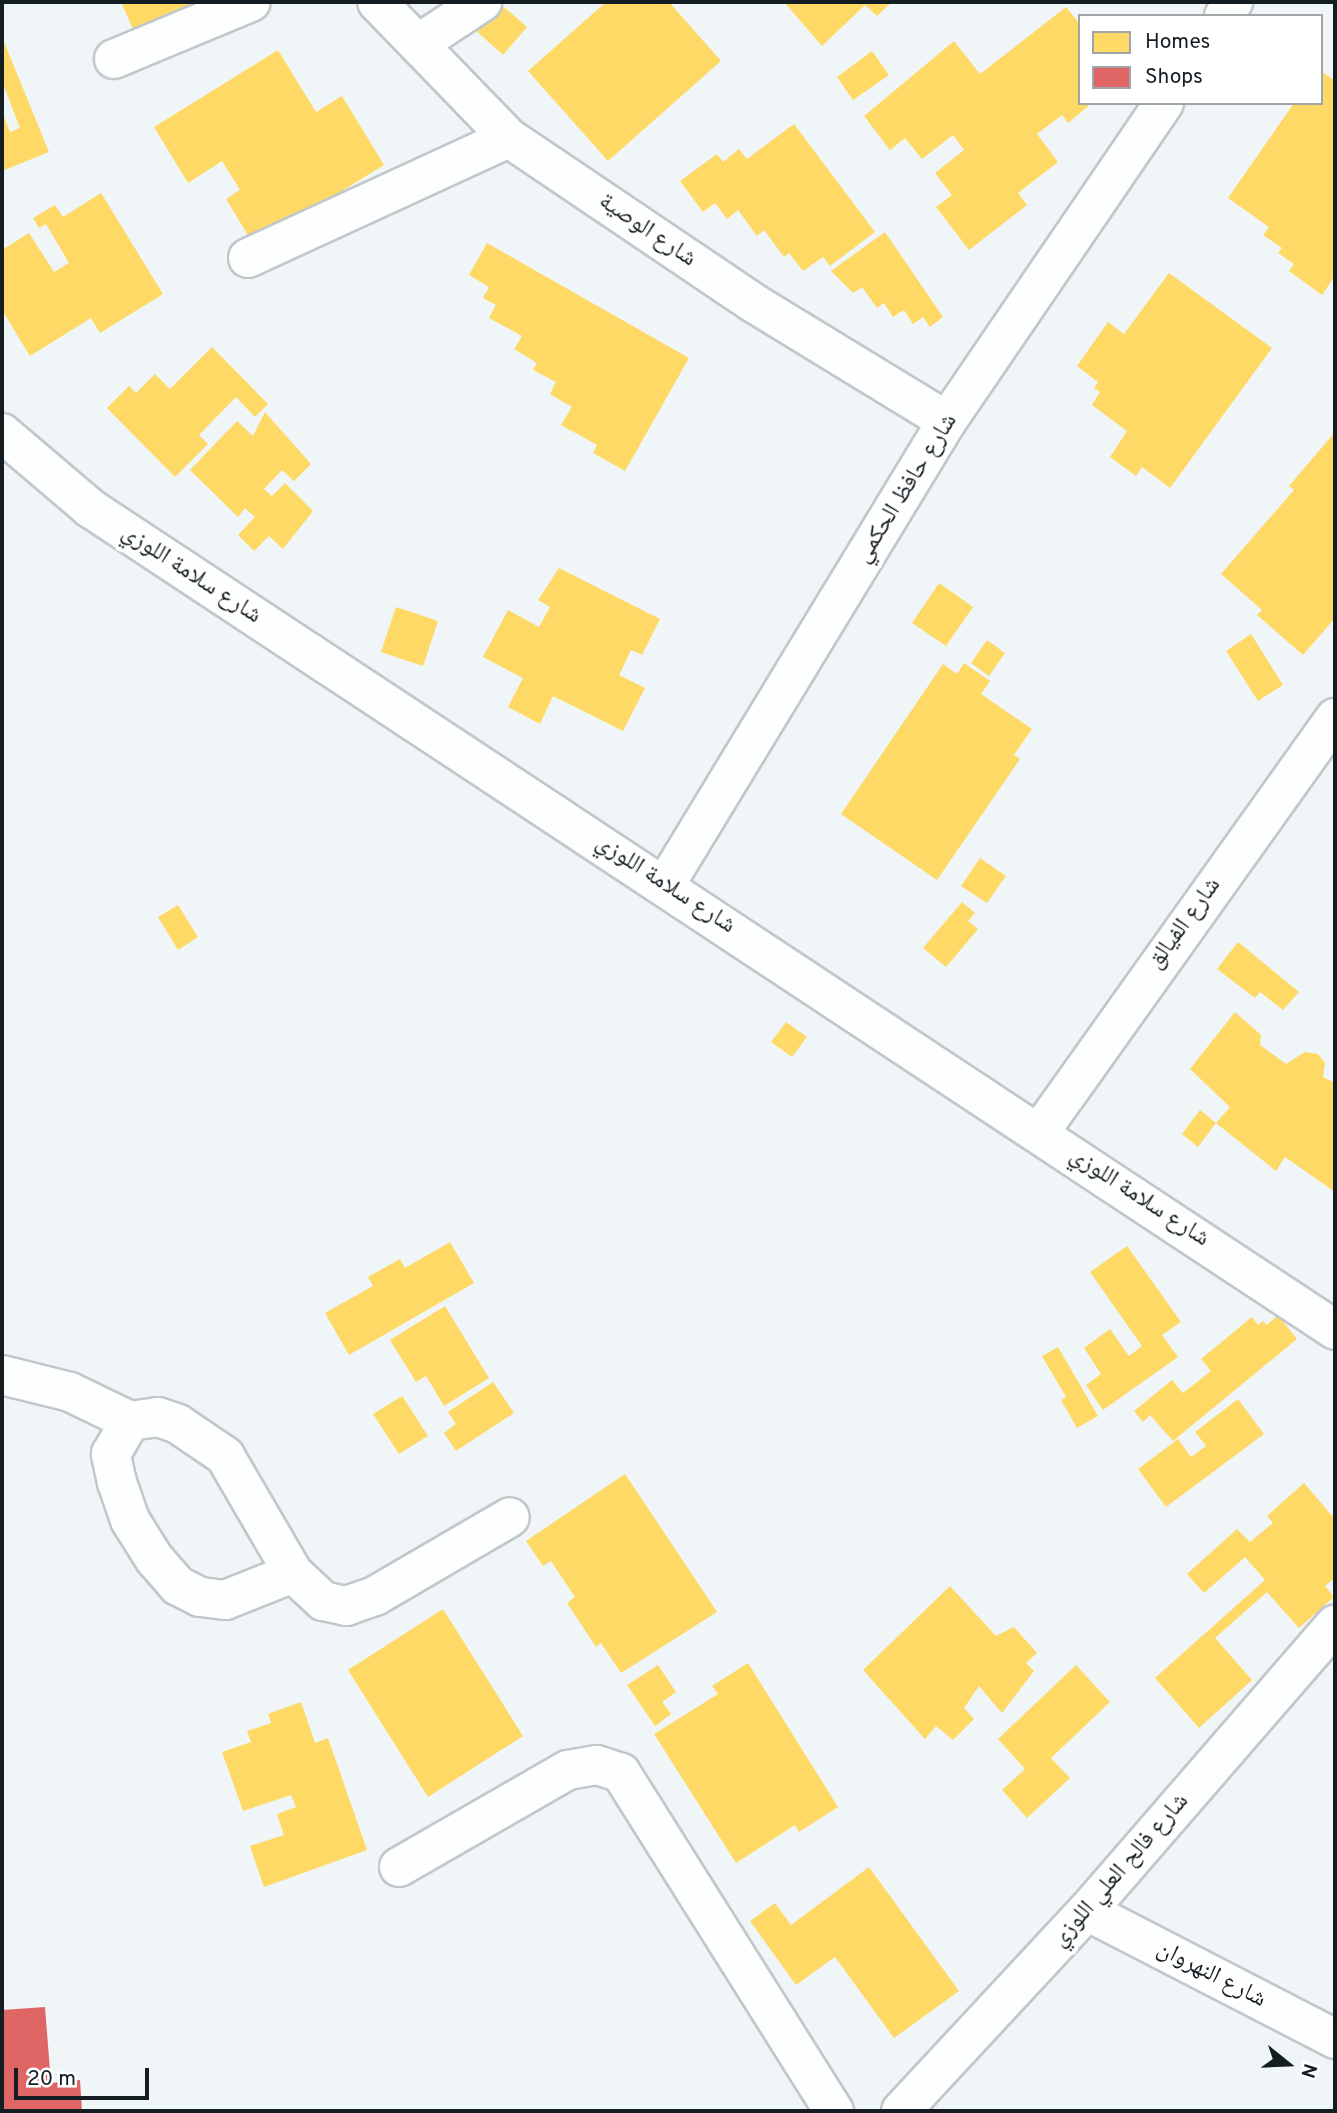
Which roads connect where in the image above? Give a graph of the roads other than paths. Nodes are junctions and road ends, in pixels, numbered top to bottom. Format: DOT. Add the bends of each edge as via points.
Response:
graph roads {
  1 [pos="251,2"];
  2 [pos="377,2"];
  3 [pos="482,2"];
  4 [pos="418,44"];
  5 [pos="114,59"];
  6 [pos="1163,105"];
  7 [pos="509,138"];
  8 [pos="248,258"];
  9 [pos="947,421"];
  10 [pos="2,433"];
  11 [pos="1335,718"];
  12 [pos="665,885"];
  13 [pos="1039,1133"];
  14 [pos="1335,1330"];
  15 [pos="2,1375"];
  16 [pos="130,1421"];
  17 [pos="510,1517"];
  18 [pos="293,1573"];
  19 [pos="1335,1625"];
  20 [pos="399,1867"];
  21 [pos="1087,1911"];
  22 [pos="1335,2039"];
  23 [pos="834,2111"];
  24 [pos="901,2111"];
  1 -- 5 [label="street"];
  2 -- 4 [label="street, شارع الوصية"];
  3 -- 4 [label="street"];
  4 -- 7 [label="street, شارع الوصية"];
  6 -- 9 [label="street, شارع حافظ الحكمي"];
  7 -- 8 [label="street"];
  7 -- 9 [label="street, شارع الوصية" via="752,302"];
  9 -- 12 [label="street, شارع حافظ الحكمي"];
  10 -- 12 [label="street, شارع سلامة اللوزي" via="90,508"];
  11 -- 13 [label="street, شارع الفيالق"];
  12 -- 13 [label="street, شارع سلامة اللوزي"];
  13 -- 14 [label="street, شارع سلامة اللوزي"];
  15 -- 16 [label="street" via="70,1392"];
  16 -- 18 [label="street" via="145,1416 178,1424 225,1456"];
  16 -- 18 [label="street" via="111,1454 117,1483 130,1520 178,1586 200,1597 225,1600"];
  17 -- 18 [label="street" via="375,1596 346,1606 323,1601"];
  19 -- 21 [label="street, شارع فالح العلي اللوزي"];
  20 -- 23 [label="street" via="568,1770 597,1765 621,1773"];
  21 -- 22 [label="street, شارع النهروان"];
  21 -- 24 [label="street, شارع فالح العلي اللوزي"];
}
